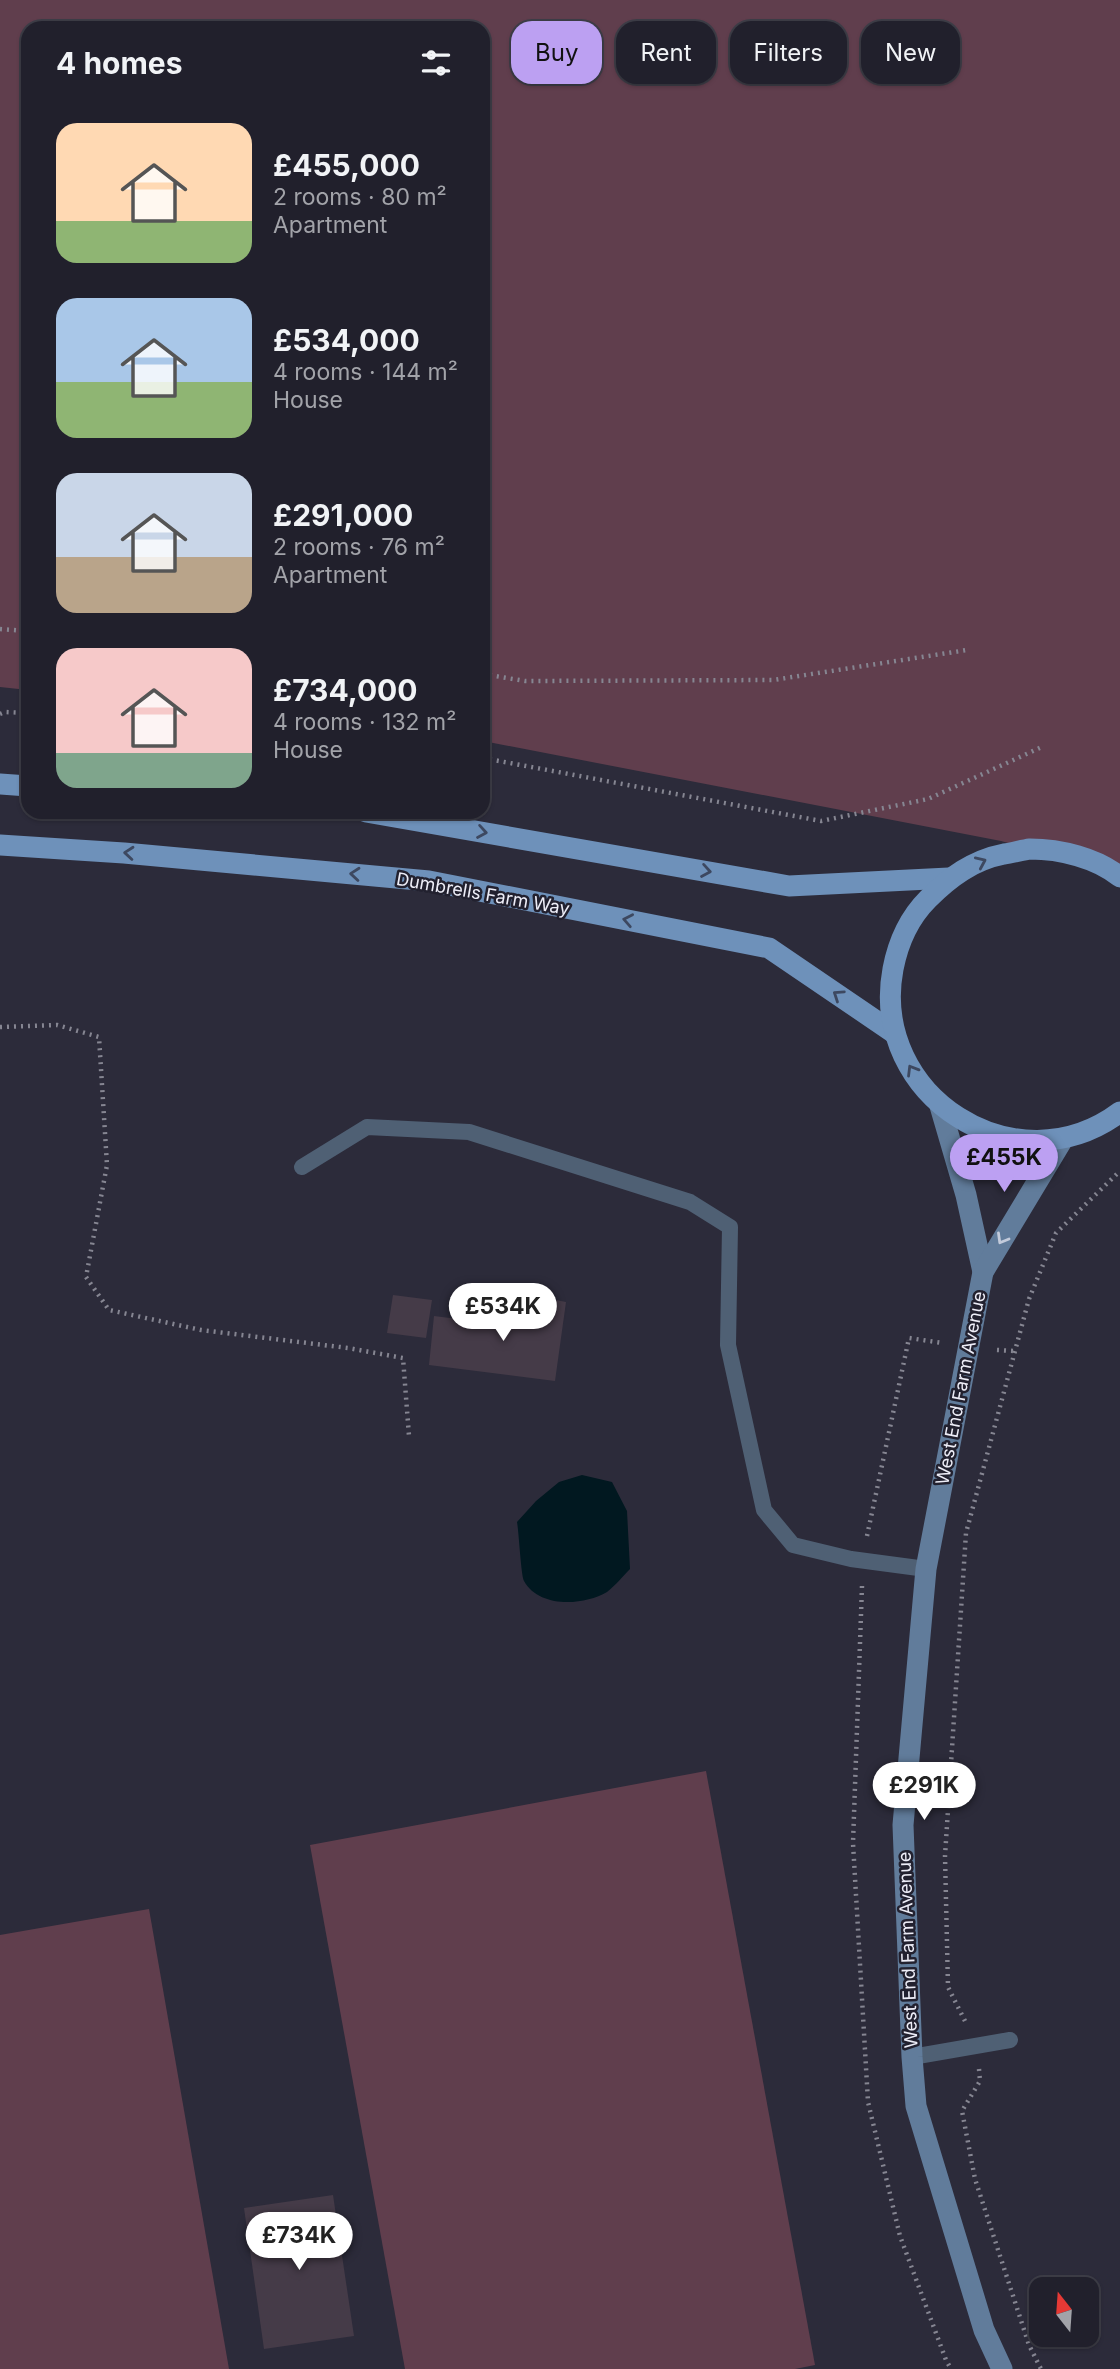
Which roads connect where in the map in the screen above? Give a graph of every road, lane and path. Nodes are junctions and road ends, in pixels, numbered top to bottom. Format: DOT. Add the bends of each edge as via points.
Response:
graph roads {
  1 [pos="0,629"];
  2 [pos="21,630"];
  3 [pos="967,650"];
  4 [pos="490,675"];
  5 [pos="21,713"];
  6 [pos="0,714"];
  7 [pos="1044,746"];
  8 [pos="490,759"];
  9 [pos="0,784"];
  10 [pos="21,786"];
  11 [pos="406,819"];
  12 [pos="0,845"];
  13 [pos="1120,877"];
  14 [pos="949,878"];
  15 [pos="0,1027"];
  16 [pos="894,1033"];
  17 [pos="940,1106"];
  18 [pos="1120,1112"];
  19 [pos="1063,1139"];
  20 [pos="302,1167"];
  21 [pos="1120,1171"];
  22 [pos="983,1272"];
  23 [pos="409,1436"];
  24 [pos="926,1569"];
  25 [pos="1010,2040"];
  26 [pos="975,2046"];
  27 [pos="912,2057"];
  28 [pos="1002,2369"];
  29 [pos="1041,2369"];
  1 -- 2 [label="path"];
  3 -- 4 [label="path" via="773,680 525,681"];
  5 -- 6 [label="path"];
  7 -- 8 [label="path" via="928,799 821,821"];
  9 -- 10 [label="main road"];
  11 -- 14 [label="main road, one-way" via="789,886"];
  16 -- 12 [label="main road, Dumbrells Farm Way, one-way" via="769,948 429,881"];
  14 -- 13 [label="main road, one-way" via="987,858 1030,849 1073,854"];
  14 -- 16 [label="main road" via="918,909 898,947 889,990"];
  15 -- 23 [label="path" via="57,1025 99,1037 107,1165 86,1277 109,1310 201,1330 403,1358"];
  17 -- 16 [label="main road, one-way" via="912,1073"];
  17 -- 19 [label="main road" via="988,1132 1019,1140"];
  17 -- 22 [label="street, West End Farm Avenue"];
  18 -- 19 [label="main road" via="1104,1124"];
  19 -- 22 [label="street, West End Farm Avenue, one-way"];
  20 -- 24 [label="lane" via="367,1127 469,1132 690,1202 730,1227 728,1345 764,1510 793,1545"];
  21 -- 26 [label="path" via="1056,1233 1029,1299 966,1534 945,1856 948,1987"];
  22 -- 24 [label="street, West End Farm Avenue"];
  24 -- 27 [label="street, West End Farm Avenue" via="903,1825"];
  25 -- 26 [label="lane"];
  26 -- 27 [label="lane"];
  26 -- 29 [label="path" via="980,2081 962,2111 975,2179"];
  27 -- 28 [label="street, West End Farm Avenue" via="916,2105 984,2330"];
}
